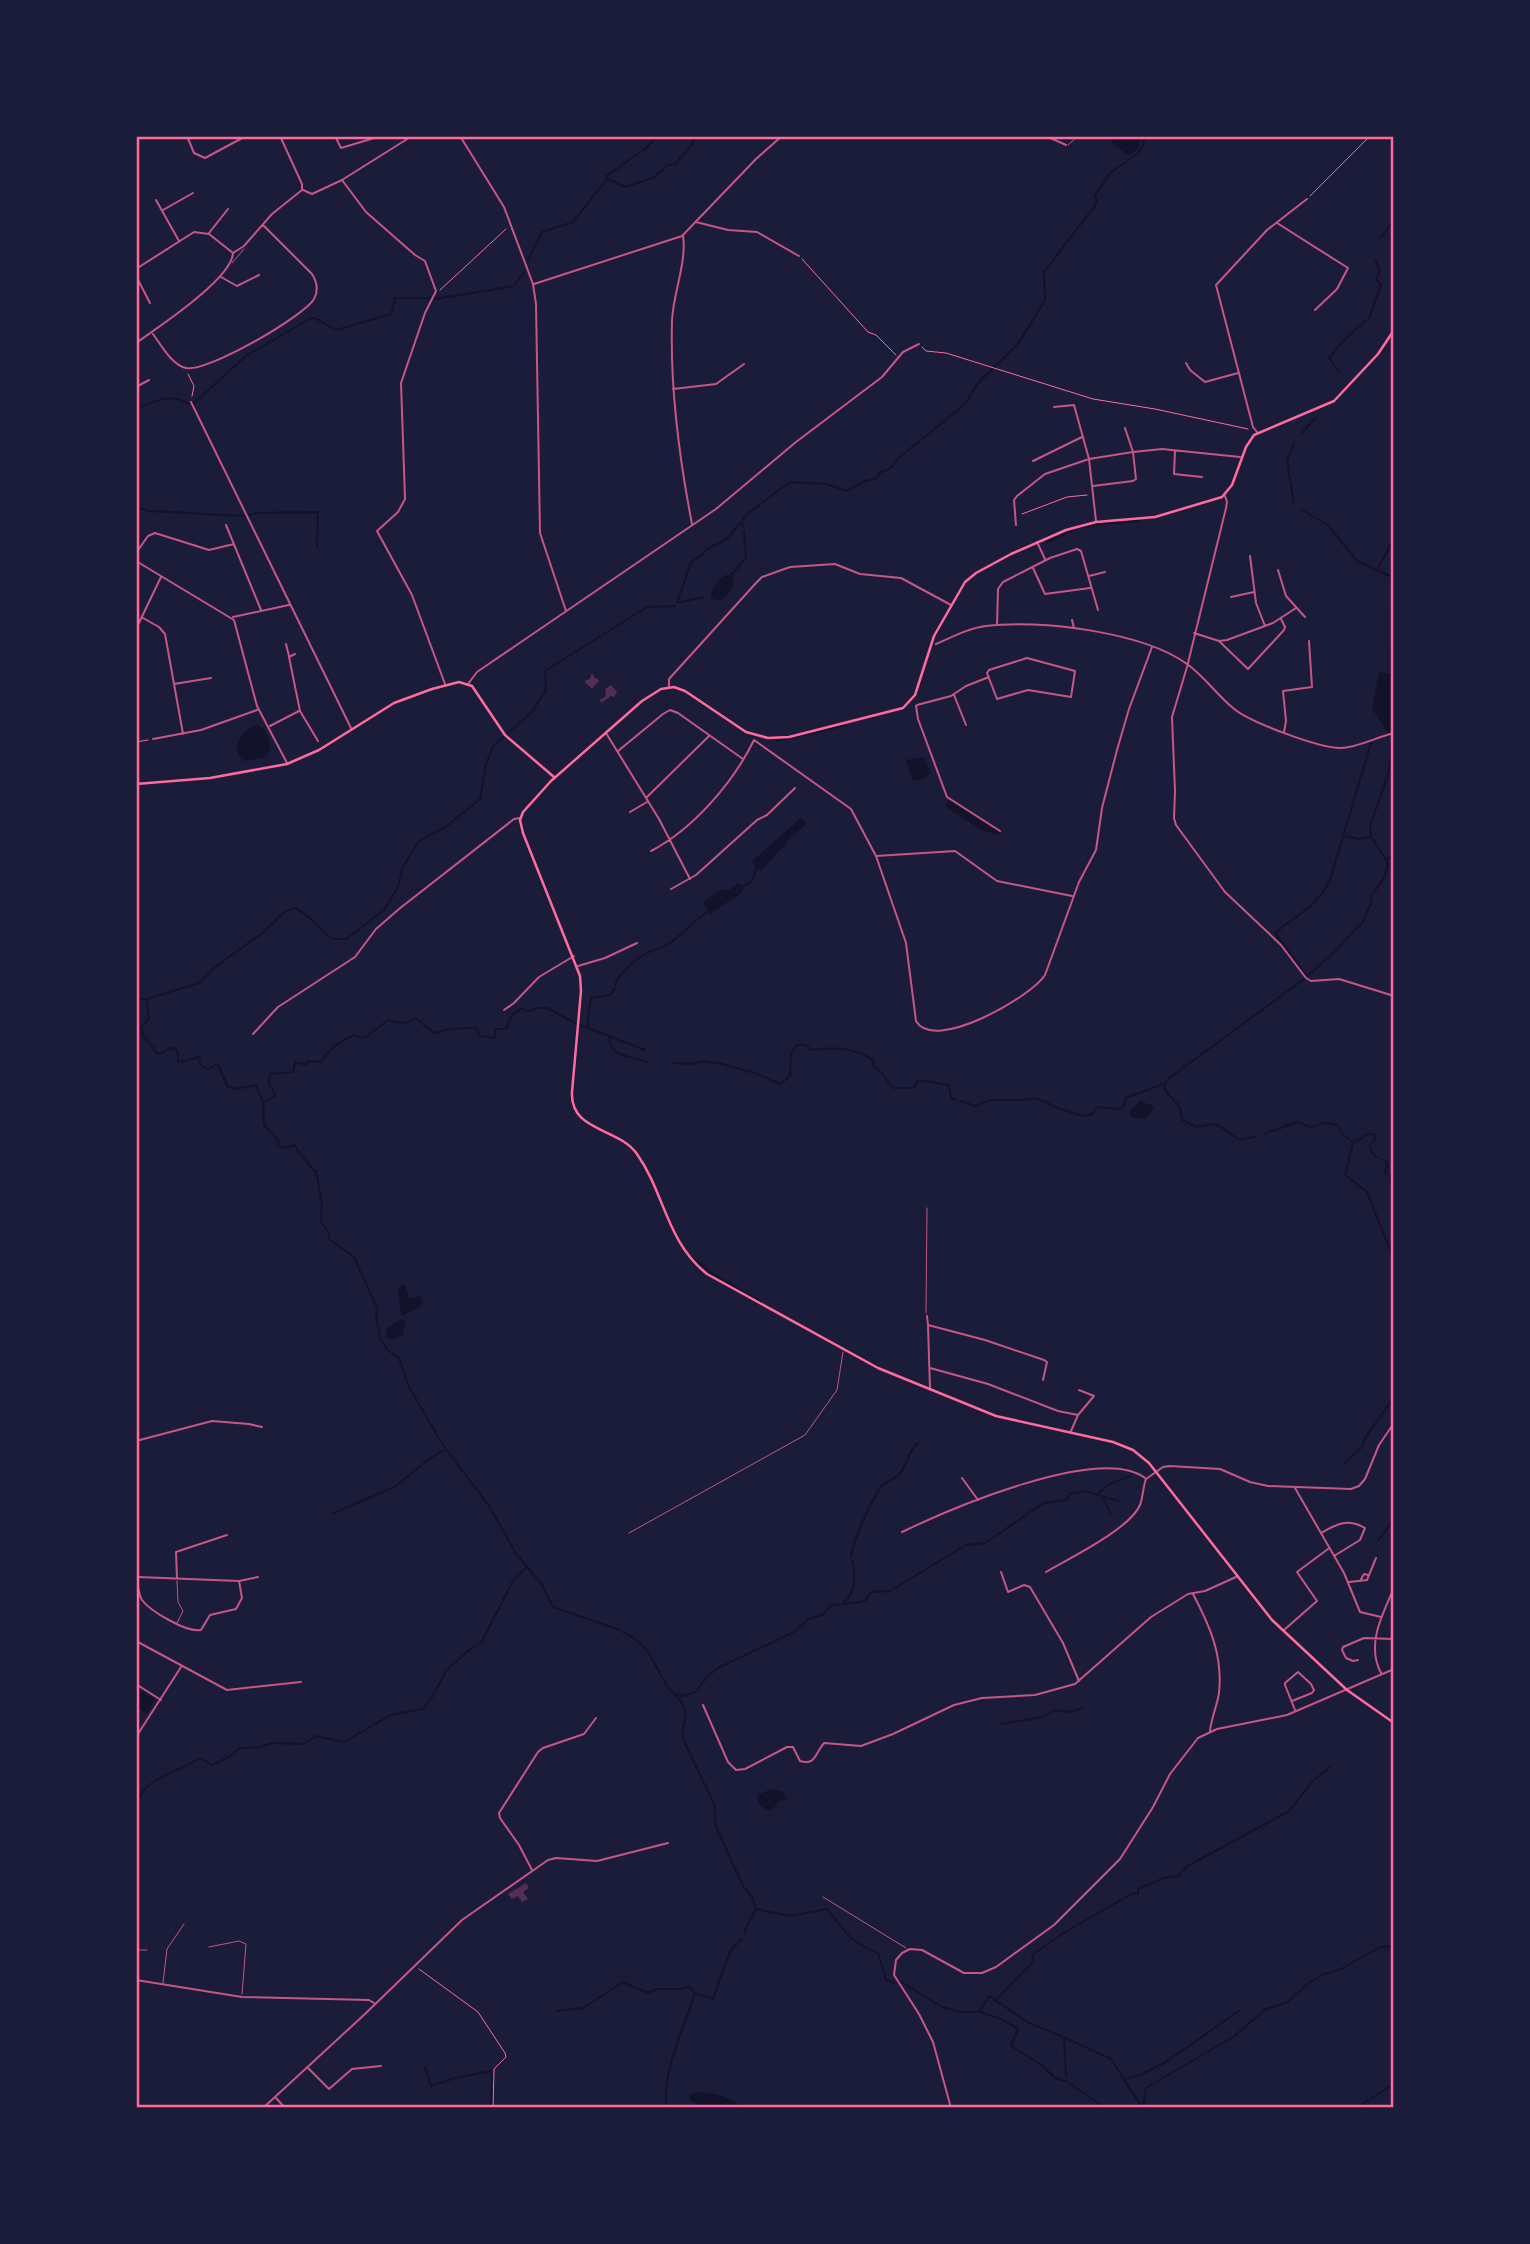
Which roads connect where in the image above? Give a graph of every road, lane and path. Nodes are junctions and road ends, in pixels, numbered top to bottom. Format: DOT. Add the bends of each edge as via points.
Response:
graph roads {
  1 [pos="187,136"];
  2 [pos="246,136"];
  3 [pos="280,136"];
  4 [pos="335,136"];
  5 [pos="381,136"];
  6 [pos="412,136"];
  7 [pos="460,136"];
  8 [pos="782,136"];
  9 [pos="1046,136"];
  10 [pos="1078,136"];
  11 [pos="1370,136"];
  12 [pos="1066,145"];
  13 [pos="342,180"];
  14 [pos="302,190"];
  15 [pos="193,193"];
  16 [pos="1307,199"];
  17 [pos="156,200"];
  18 [pos="228,209"];
  19 [pos="162,210"];
  20 [pos="695,222"];
  21 [pos="1276,223"];
  22 [pos="262,225"];
  23 [pos="511,225"];
  24 [pos="209,234"];
  25 [pos="683,235"];
  26 [pos="179,241"];
  27 [pos="244,246"];
  28 [pos="233,253"];
  29 [pos="799,256"];
  30 [pos="232,263"];
  31 [pos="136,269"];
  32 [pos="259,275"];
  33 [pos="136,276"];
  34 [pos="220,276"];
  35 [pos="533,284"];
  36 [pos="436,293"];
  37 [pos="150,303"];
  38 [pos="1315,310"];
  39 [pos="1394,330"];
  40 [pos="153,334"];
  41 [pos="136,343"];
  42 [pos="919,344"];
  43 [pos="897,357"];
  44 [pos="744,363"];
  45 [pos="1186,363"];
  46 [pos="188,369"];
  47 [pos="1238,373"];
  48 [pos="149,380"];
  49 [pos="136,387"];
  50 [pos="673,389"];
  51 [pos="191,403"];
  52 [pos="1054,407"];
  53 [pos="1125,428"];
  54 [pos="1255,431"];
  55 [pos="1083,437"];
  56 [pos="1175,450"];
  57 [pos="1133,452"];
  58 [pos="1242,458"];
  59 [pos="1089,459"];
  60 [pos="1033,461"];
  61 [pos="1202,477"];
  62 [pos="1092,486"];
  63 [pos="1093,494"];
  64 [pos="1224,495"];
  65 [pos="1017,516"];
  66 [pos="1096,522"];
  67 [pos="226,525"];
  68 [pos="1016,525"];
  69 [pos="692,526"];
  70 [pos="1037,542"];
  71 [pos="234,544"];
  72 [pos="136,553"];
  73 [pos="1250,556"];
  74 [pos="1046,560"];
  75 [pos="136,561"];
  76 [pos="1033,567"];
  77 [pos="1278,570"];
  78 [pos="1105,572"];
  79 [pos="162,576"];
  80 [pos="1087,576"];
  81 [pos="1090,588"];
  82 [pos="1254,592"];
  83 [pos="1231,597"];
  84 [pos="290,604"];
  85 [pos="951,605"];
  86 [pos="1296,608"];
  87 [pos="261,610"];
  88 [pos="1098,610"];
  89 [pos="567,612"];
  90 [pos="1305,617"];
  91 [pos="143,618"];
  92 [pos="232,618"];
  93 [pos="1281,619"];
  94 [pos="1072,620"];
  95 [pos="997,625"];
  96 [pos="1265,626"];
  97 [pos="136,629"];
  98 [pos="1074,629"];
  99 [pos="1194,633"];
  100 [pos="1219,641"];
  101 [pos="1309,641"];
  102 [pos="286,643"];
  103 [pos="936,644"];
  104 [pos="1152,647"];
  105 [pos="295,654"];
  106 [pos="289,657"];
  107 [pos="1187,663"];
  108 [pos="989,677"];
  109 [pos="211,678"];
  110 [pos="174,684"];
  111 [pos="468,684"];
  112 [pos="446,685"];
  113 [pos="669,687"];
  114 [pos="954,695"];
  115 [pos="910,702"];
  116 [pos="916,706"];
  117 [pos="258,709"];
  118 [pos="300,710"];
  119 [pos="965,726"];
  120 [pos="268,727"];
  121 [pos="352,729"];
  122 [pos="605,732"];
  123 [pos="1284,732"];
  124 [pos="1394,733"];
  125 [pos="183,734"];
  126 [pos="710,736"];
  127 [pos="755,738"];
  128 [pos="153,739"];
  129 [pos="136,741"];
  130 [pos="318,741"];
  131 [pos="618,751"];
  132 [pos="744,760"];
  133 [pos="287,764"];
  134 [pos="554,777"];
  135 [pos="136,784"];
  136 [pos="795,788"];
  137 [pos="647,800"];
  138 [pos="629,812"];
  139 [pos="521,818"];
  140 [pos="1000,831"];
  141 [pos="670,841"];
  142 [pos="650,851"];
  143 [pos="876,856"];
  144 [pos="690,879"];
  145 [pos="671,889"];
  146 [pos="1073,896"];
  147 [pos="638,943"];
  148 [pos="574,956"];
  149 [pos="578,966"];
  150 [pos="1394,996"];
  151 [pos="504,1010"];
  152 [pos="253,1034"];
  153 [pos="927,1208"];
  154 [pos="927,1315"];
  155 [pos="928,1325"];
  156 [pos="843,1350"];
  157 [pos="930,1368"];
  158 [pos="1043,1380"];
  159 [pos="930,1390"];
  160 [pos="1079,1390"];
  161 [pos="1078,1415"];
  162 [pos="1394,1423"];
  163 [pos="262,1427"];
  164 [pos="1070,1433"];
  165 [pos="136,1441"];
  166 [pos="1156,1472"];
  167 [pos="962,1478"];
  168 [pos="1146,1479"];
  169 [pos="1295,1488"];
  170 [pos="978,1501"];
  171 [pos="902,1532"];
  172 [pos="629,1533"];
  173 [pos="1320,1534"];
  174 [pos="227,1535"];
  175 [pos="1329,1548"];
  176 [pos="1334,1556"];
  177 [pos="1376,1558"];
  178 [pos="1002,1572"];
  179 [pos="1046,1572"];
  180 [pos="136,1577"];
  181 [pos="258,1577"];
  182 [pos="1236,1577"];
  183 [pos="177,1579"];
  184 [pos="239,1581"];
  185 [pos="1348,1582"];
  186 [pos="1394,1588"];
  187 [pos="1192,1593"];
  188 [pos="1381,1617"];
  189 [pos="177,1623"];
  190 [pos="1283,1631"];
  191 [pos="1376,1639"];
  192 [pos="1394,1639"];
  193 [pos="136,1641"];
  194 [pos="1358,1660"];
  195 [pos="182,1666"];
  196 [pos="1394,1669"];
  197 [pos="1381,1674"];
  198 [pos="301,1682"];
  199 [pos="1079,1682"];
  200 [pos="139,1686"];
  201 [pos="1348,1690"];
  202 [pos="162,1700"];
  203 [pos="1292,1701"];
  204 [pos="703,1704"];
  205 [pos="1296,1711"];
  206 [pos="596,1718"];
  207 [pos="1394,1723"];
  208 [pos="1210,1731"];
  209 [pos="136,1737"];
  210 [pos="668,1843"];
  211 [pos="533,1871"];
  212 [pos="823,1897"];
  213 [pos="184,1924"];
  214 [pos="209,1947"];
  215 [pos="136,1950"];
  216 [pos="147,1950"];
  217 [pos="907,1950"];
  218 [pos="414,1965"];
  219 [pos="136,1980"];
  220 [pos="163,1984"];
  221 [pos="242,1997"];
  222 [pos="375,2003"];
  223 [pos="381,2066"];
  224 [pos="307,2067"];
  225 [pos="275,2097"];
  226 [pos="264,2108"];
  227 [pos="285,2108"];
  228 [pos="493,2108"];
  229 [pos="951,2108"];
  1 -- 2 [label="street" via="194,153 205,158"];
  3 -- 14 [label="street"];
  4 -- 5 [label="street" via="341,148"];
  6 -- 13 [label="street"];
  7 -- 23 [label="street"];
  8 -- 20 [label="street"];
  9 -- 12 [label="street"];
  10 -- 12 [label="lane"];
  11 -- 16 [label="path"];
  13 -- 14 [label="street" via="312,194"];
  13 -- 36 [label="street" via="366,212 425,261"];
  14 -- 22 [label="street"];
  15 -- 19 [label="street"];
  16 -- 21 [label="street"];
  17 -- 19 [label="street"];
  18 -- 24 [label="street"];
  19 -- 26 [label="street"];
  20 -- 25 [label="street"];
  20 -- 29 [label="street" via="757,232"];
  21 -- 38 [label="street" via="1348,268 1336,289"];
  21 -- 47 [label="street" via="1216,285"];
  22 -- 27 [label="street"];
  22 -- 46 [label="street" via="312,274 317,286 312,302 243,348"];
  23 -- 35 [label="street"];
  23 -- 36 [label="path"];
  24 -- 26 [label="street" via="194,232"];
  24 -- 28 [label="street"];
  25 -- 35 [label="street"];
  25 -- 50 [label="street" via="672,318"];
  26 -- 31 [label="street"];
  27 -- 28 [label="street"];
  27 -- 30 [label="lane"];
  28 -- 30 [label="street"];
  29 -- 43 [label="path"];
  30 -- 34 [label="street"];
  32 -- 34 [label="street" via="237,286"];
  33 -- 37 [label="street"];
  34 -- 40 [label="street"];
  35 -- 89 [label="street" via="540,533"];
  36 -- 112 [label="street" via="401,383 405,499 394,517 377,531 412,596"];
  39 -- 54 [label="main road" via="1334,401"];
  40 -- 41 [label="street"];
  40 -- 46 [label="street" via="176,363"];
  42 -- 43 [label="street"];
  42 -- 54 [label="path" via="926,351 946,353 1093,399"];
  43 -- 69 [label="street" via="879,379"];
  44 -- 50 [label="street" via="716,384"];
  45 -- 47 [label="street" via="1205,382"];
  46 -- 51 [label="path" via="194,386"];
  47 -- 54 [label="street"];
  48 -- 49 [label="street"];
  50 -- 69 [label="street"];
  51 -- 84 [label="street"];
  52 -- 55 [label="street" via="1074,405"];
  53 -- 57 [label="street"];
  54 -- 58 [label="main road"];
  55 -- 59 [label="street"];
  55 -- 60 [label="street"];
  56 -- 57 [label="street"];
  56 -- 58 [label="street"];
  56 -- 61 [label="street" via="1174,474"];
  57 -- 59 [label="street"];
  57 -- 62 [label="street" via="1135,480"];
  58 -- 64 [label="main road"];
  59 -- 62 [label="street"];
  59 -- 65 [label="street" via="1045,474 1017,495"];
  62 -- 63 [label="street"];
  63 -- 65 [label="path" via="1067,497"];
  63 -- 66 [label="street"];
  64 -- 66 [label="main road" via="1155,517"];
  64 -- 99 [label="street" via="1227,502"];
  65 -- 68 [label="street"];
  66 -- 70 [label="main road"];
  67 -- 71 [label="street"];
  69 -- 89 [label="street"];
  70 -- 74 [label="street"];
  70 -- 85 [label="main road" via="971,576"];
  71 -- 72 [label="street" via="209,550 155,533"];
  71 -- 87 [label="street"];
  73 -- 82 [label="street"];
  74 -- 76 [label="street"];
  74 -- 80 [label="street" via="1080,549"];
  75 -- 79 [label="street"];
  76 -- 81 [label="street" via="1045,594"];
  76 -- 95 [label="street" via="1000,585"];
  77 -- 86 [label="street" via="1286,596"];
  78 -- 80 [label="street"];
  79 -- 91 [label="street"];
  79 -- 92 [label="street"];
  80 -- 81 [label="street"];
  81 -- 88 [label="street"];
  82 -- 83 [label="street"];
  82 -- 96 [label="street"];
  84 -- 87 [label="street"];
  84 -- 121 [label="street"];
  85 -- 113 [label="street" via="896,577 860,574 835,564 790,567 762,577 669,679"];
  85 -- 115 [label="main road" via="931,642"];
  86 -- 90 [label="street"];
  86 -- 93 [label="street"];
  87 -- 92 [label="street"];
  89 -- 111 [label="street" via="477,672"];
  91 -- 97 [label="street"];
  91 -- 110 [label="street" via="165,634"];
  92 -- 117 [label="street"];
  93 -- 96 [label="street"];
  93 -- 100 [label="street" via="1284,630 1248,669"];
  94 -- 98 [label="street"];
  95 -- 98 [label="street"];
  95 -- 103 [label="street"];
  96 -- 100 [label="street"];
  98 -- 104 [label="street"];
  99 -- 100 [label="street"];
  99 -- 107 [label="street"];
  101 -- 123 [label="street" via="1312,687 1283,691"];
  102 -- 106 [label="street"];
  104 -- 107 [label="street"];
  104 -- 146 [label="street" via="1111,773 1096,850"];
  105 -- 106 [label="street"];
  106 -- 118 [label="street"];
  107 -- 123 [label="street" via="1234,709"];
  107 -- 150 [label="street" via="1172,717 1176,825 1226,892 1281,945 1305,977 1311,981 1339,979"];
  108 -- 108 [label="street" via="989,670 1027,658 1073,669 1076,674 1071,697 1028,690 999,699"];
  108 -- 114 [label="street"];
  109 -- 110 [label="street"];
  110 -- 125 [label="street"];
  111 -- 112 [label="main road"];
  111 -- 134 [label="main road" via="504,733"];
  112 -- 121 [label="main road" via="394,704"];
  113 -- 122 [label="main road" via="650,695"];
  113 -- 127 [label="main road" via="693,695"];
  114 -- 116 [label="street"];
  114 -- 119 [label="street"];
  115 -- 116 [label="street"];
  115 -- 127 [label="main road" via="895,711 789,737"];
  116 -- 140 [label="street" via="947,797"];
  117 -- 120 [label="street"];
  117 -- 125 [label="street"];
  118 -- 120 [label="street"];
  118 -- 130 [label="street"];
  120 -- 133 [label="street"];
  121 -- 133 [label="main road"];
  122 -- 131 [label="street"];
  122 -- 134 [label="main road"];
  123 -- 124 [label="street" via="1306,742 1344,748"];
  125 -- 128 [label="street"];
  126 -- 131 [label="street" via="670,710"];
  126 -- 132 [label="street"];
  126 -- 137 [label="street"];
  127 -- 132 [label="street"];
  127 -- 143 [label="street" via="850,807"];
  128 -- 129 [label="path"];
  131 -- 137 [label="street"];
  132 -- 141 [label="street" via="721,792"];
  133 -- 135 [label="main road" via="210,778"];
  134 -- 139 [label="main road"];
  136 -- 144 [label="street"];
  137 -- 138 [label="street"];
  137 -- 141 [label="street"];
  139 -- 148 [label="main road" via="523,833"];
  139 -- 152 [label="street" via="431,883 376,929 355,957 278,1007"];
  141 -- 142 [label="street"];
  141 -- 144 [label="street"];
  143 -- 146 [label="street" via="955,851 997,881"];
  143 -- 146 [label="street" via="905,943 918,1025 927,1029 962,1027 995,1012 1041,981"];
  144 -- 145 [label="street"];
  147 -- 149 [label="street"];
  148 -- 149 [label="main road"];
  148 -- 151 [label="street" via="539,977"];
  149 -- 156 [label="main road" via="581,986 573,1108 585,1123 617,1136 637,1153 673,1233 689,1257 707,1273"];
  153 -- 154 [label="lane"];
  154 -- 155 [label="street"];
  155 -- 157 [label="street"];
  155 -- 158 [label="street" via="1044,1360 1048,1362"];
  156 -- 159 [label="main road"];
  156 -- 172 [label="lane" via="837,1390 804,1435"];
  157 -- 159 [label="street"];
  157 -- 161 [label="street"];
  159 -- 164 [label="main road" via="996,1416"];
  160 -- 161 [label="street" via="1094,1396"];
  161 -- 164 [label="street"];
  162 -- 169 [label="street" via="1359,1486"];
  163 -- 165 [label="street" via="212,1421"];
  164 -- 166 [label="main road" via="1124,1445"];
  166 -- 168 [label="street"];
  166 -- 169 [label="street" via="1171,1466 1220,1469 1258,1485"];
  166 -- 182 [label="main road"];
  167 -- 170 [label="street"];
  168 -- 170 [label="street" via="1128,1469 1076,1470"];
  168 -- 179 [label="street" via="1140,1505 1118,1529"];
  169 -- 173 [label="street"];
  170 -- 171 [label="street"];
  173 -- 175 [label="street"];
  173 -- 176 [label="street" via="1349,1521 1365,1528 1356,1544"];
  174 -- 183 [label="street" via="176,1552"];
  175 -- 176 [label="street"];
  175 -- 190 [label="street" via="1297,1572 1317,1601"];
  176 -- 185 [label="street"];
  177 -- 185 [label="street" via="1367,1580"];
  178 -- 199 [label="street" via="1009,1592 1026,1584 1030,1587 1063,1643"];
  180 -- 183 [label="street"];
  180 -- 189 [label="street" via="141,1599"];
  181 -- 184 [label="street"];
  182 -- 187 [label="street"];
  182 -- 190 [label="main road"];
  183 -- 184 [label="street"];
  183 -- 189 [label="lane" via="183,1612"];
  184 -- 189 [label="street" via="242,1598 235,1610 210,1615 197,1631"];
  185 -- 188 [label="street" via="1360,1612"];
  186 -- 188 [label="street"];
  187 -- 199 [label="street" via="1152,1617"];
  187 -- 208 [label="street" via="1211,1629 1219,1661 1219,1693"];
  188 -- 191 [label="street"];
  190 -- 201 [label="main road"];
  191 -- 192 [label="street"];
  191 -- 194 [label="street" via="1355,1640 1343,1647 1346,1658"];
  191 -- 197 [label="street" via="1374,1654"];
  193 -- 195 [label="street"];
  195 -- 198 [label="street" via="227,1690"];
  195 -- 202 [label="street"];
  196 -- 197 [label="street"];
  197 -- 201 [label="street"];
  199 -- 204 [label="street" via="1035,1695 954,1705 861,1746 824,1743 811,1761 800,1761 793,1747 787,1747 740,1771 729,1762"];
  200 -- 202 [label="street"];
  201 -- 205 [label="street"];
  201 -- 207 [label="main road"];
  202 -- 209 [label="street"];
  203 -- 203 [label="street" via="1285,1683 1298,1672 1314,1690"];
  203 -- 205 [label="street"];
  205 -- 208 [label="street"];
  206 -- 211 [label="street" via="584,1734 538,1752 501,1808 499,1818"];
  208 -- 217 [label="street" via="1198,1738 1170,1774 1120,1859 1041,1935 996,1967 979,1973 961,1972 922,1950"];
  210 -- 211 [label="street" via="597,1861 552,1858"];
  211 -- 218 [label="street" via="467,1916"];
  212 -- 217 [label="lane"];
  213 -- 220 [label="lane" via="167,1949"];
  214 -- 221 [label="lane" via="239,1941 246,1944"];
  215 -- 216 [label="lane"];
  217 -- 229 [label="street" via="897,1960 894,1975 933,2042"];
  218 -- 222 [label="street"];
  218 -- 228 [label="path" via="478,2012 505,2053 494,2069"];
  219 -- 220 [label="street"];
  220 -- 221 [label="street"];
  221 -- 222 [label="street"];
  222 -- 224 [label="street"];
  223 -- 224 [label="street" via="352,2069 329,2089"];
  224 -- 225 [label="street"];
  225 -- 226 [label="street"];
  225 -- 227 [label="street"];
}
